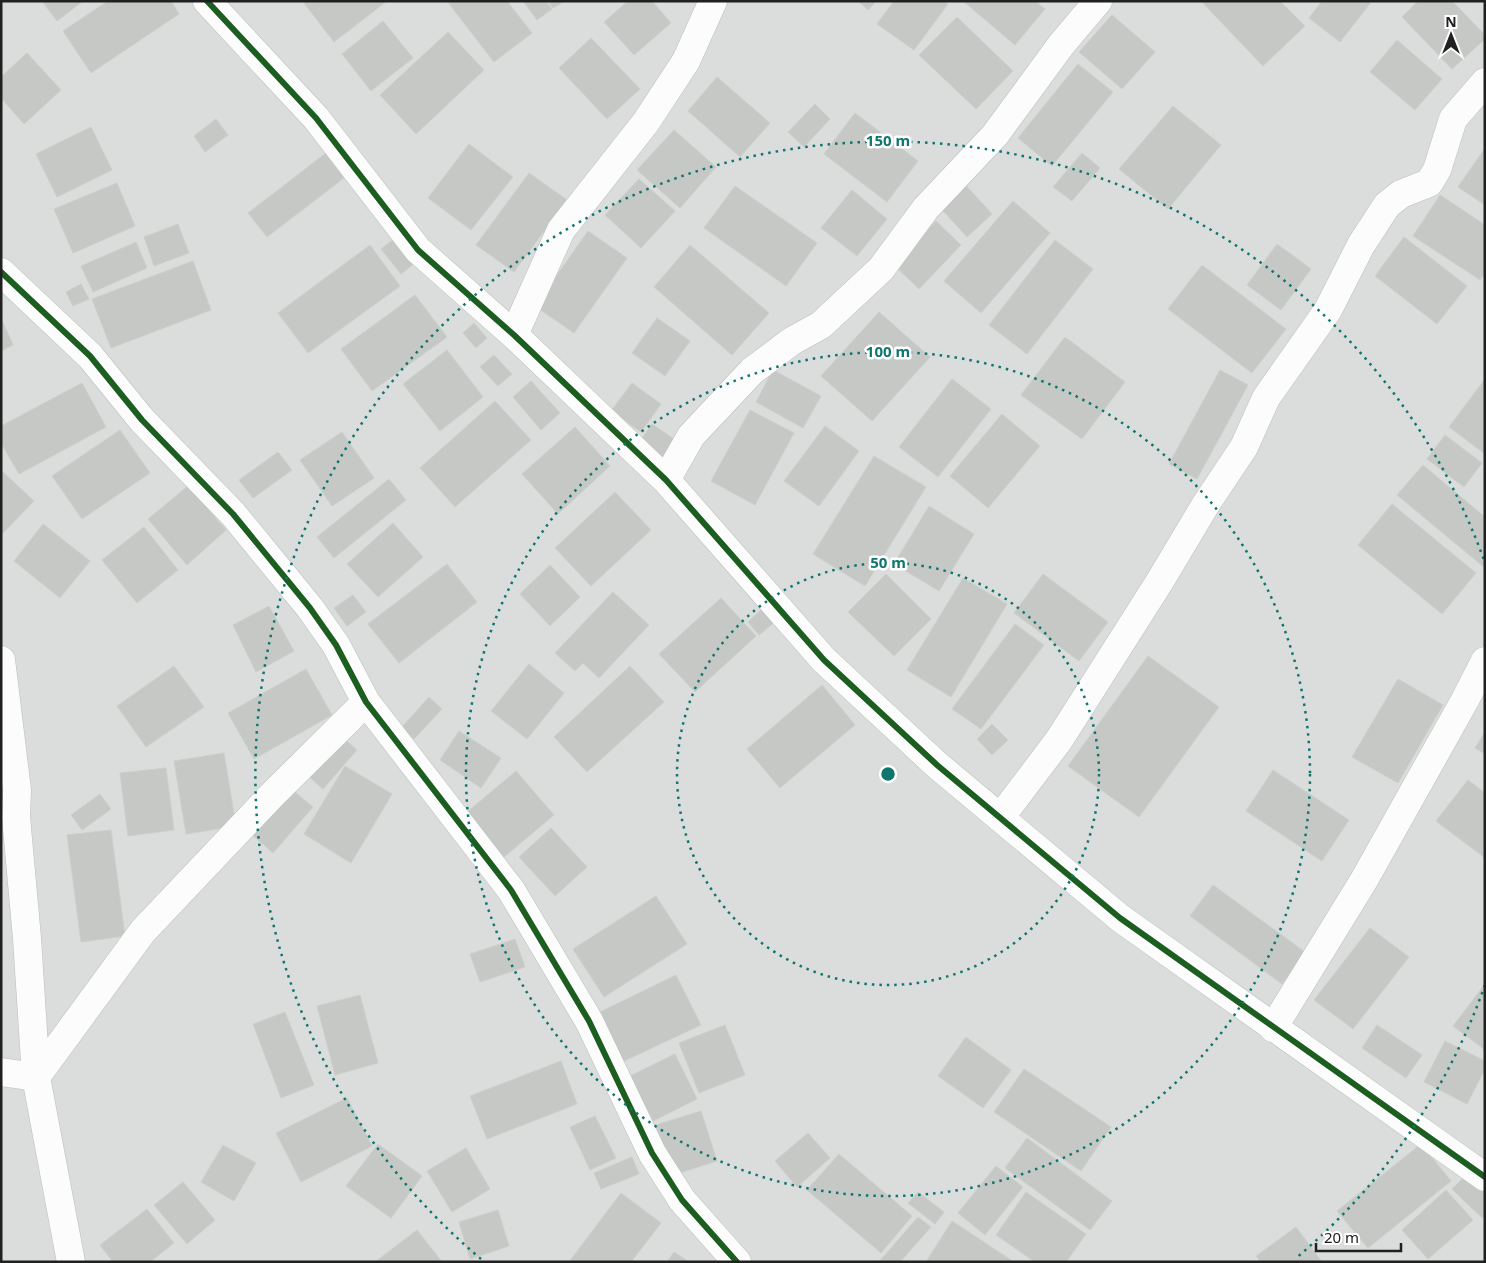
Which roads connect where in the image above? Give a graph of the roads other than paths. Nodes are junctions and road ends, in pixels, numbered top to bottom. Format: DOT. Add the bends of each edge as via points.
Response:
graph roads {
  1 [pos="207,1"];
  2 [pos="713,1"];
  3 [pos="1098,1"];
  4 [pos="1485,82"];
  5 [pos="1,272"];
  6 [pos="514,335"];
  7 [pos="666,480"];
  8 [pos="1,660"];
  9 [pos="1485,661"];
  10 [pos="366,702"];
  11 [pos="9,815"];
  12 [pos="1000,818"];
  13 [pos="1273,1028"];
  14 [pos="1,1072"];
  15 [pos="36,1077"];
  16 [pos="1485,1177"];
  17 [pos="71,1262"];
  18 [pos="737,1262"];
  1 -- 6 [label="street" via="316,118 418,250"];
  2 -- 6 [label="street" via="686,60 646,122 561,230"];
  3 -- 7 [label="street" via="1061,45 995,135 926,208 881,269 821,325 792,341 752,371 691,436"];
  4 -- 12 [label="street" via="1453,119 1437,170 1428,183 1401,194 1387,205 1361,245 1328,310 1266,398 1244,447 1160,581 1058,740"];
  5 -- 10 [label="street" via="90,356 142,420 233,514 310,608 336,645"];
  6 -- 7 [label="street"];
  7 -- 12 [label="street" via="824,660 937,765"];
  8 -- 11 [label="street" via="17,790"];
  9 -- 13 [label="street" via="1364,880"];
  10 -- 15 [label="street" via="143,931"];
  10 -- 18 [label="street" via="511,890 589,1021 652,1153 682,1200"];
  11 -- 15 [label="street" via="27,938"];
  12 -- 13 [label="street" via="1120,918"];
  13 -- 16 [label="street"];
  14 -- 15 [label="street"];
  15 -- 17 [label="street"];
}
